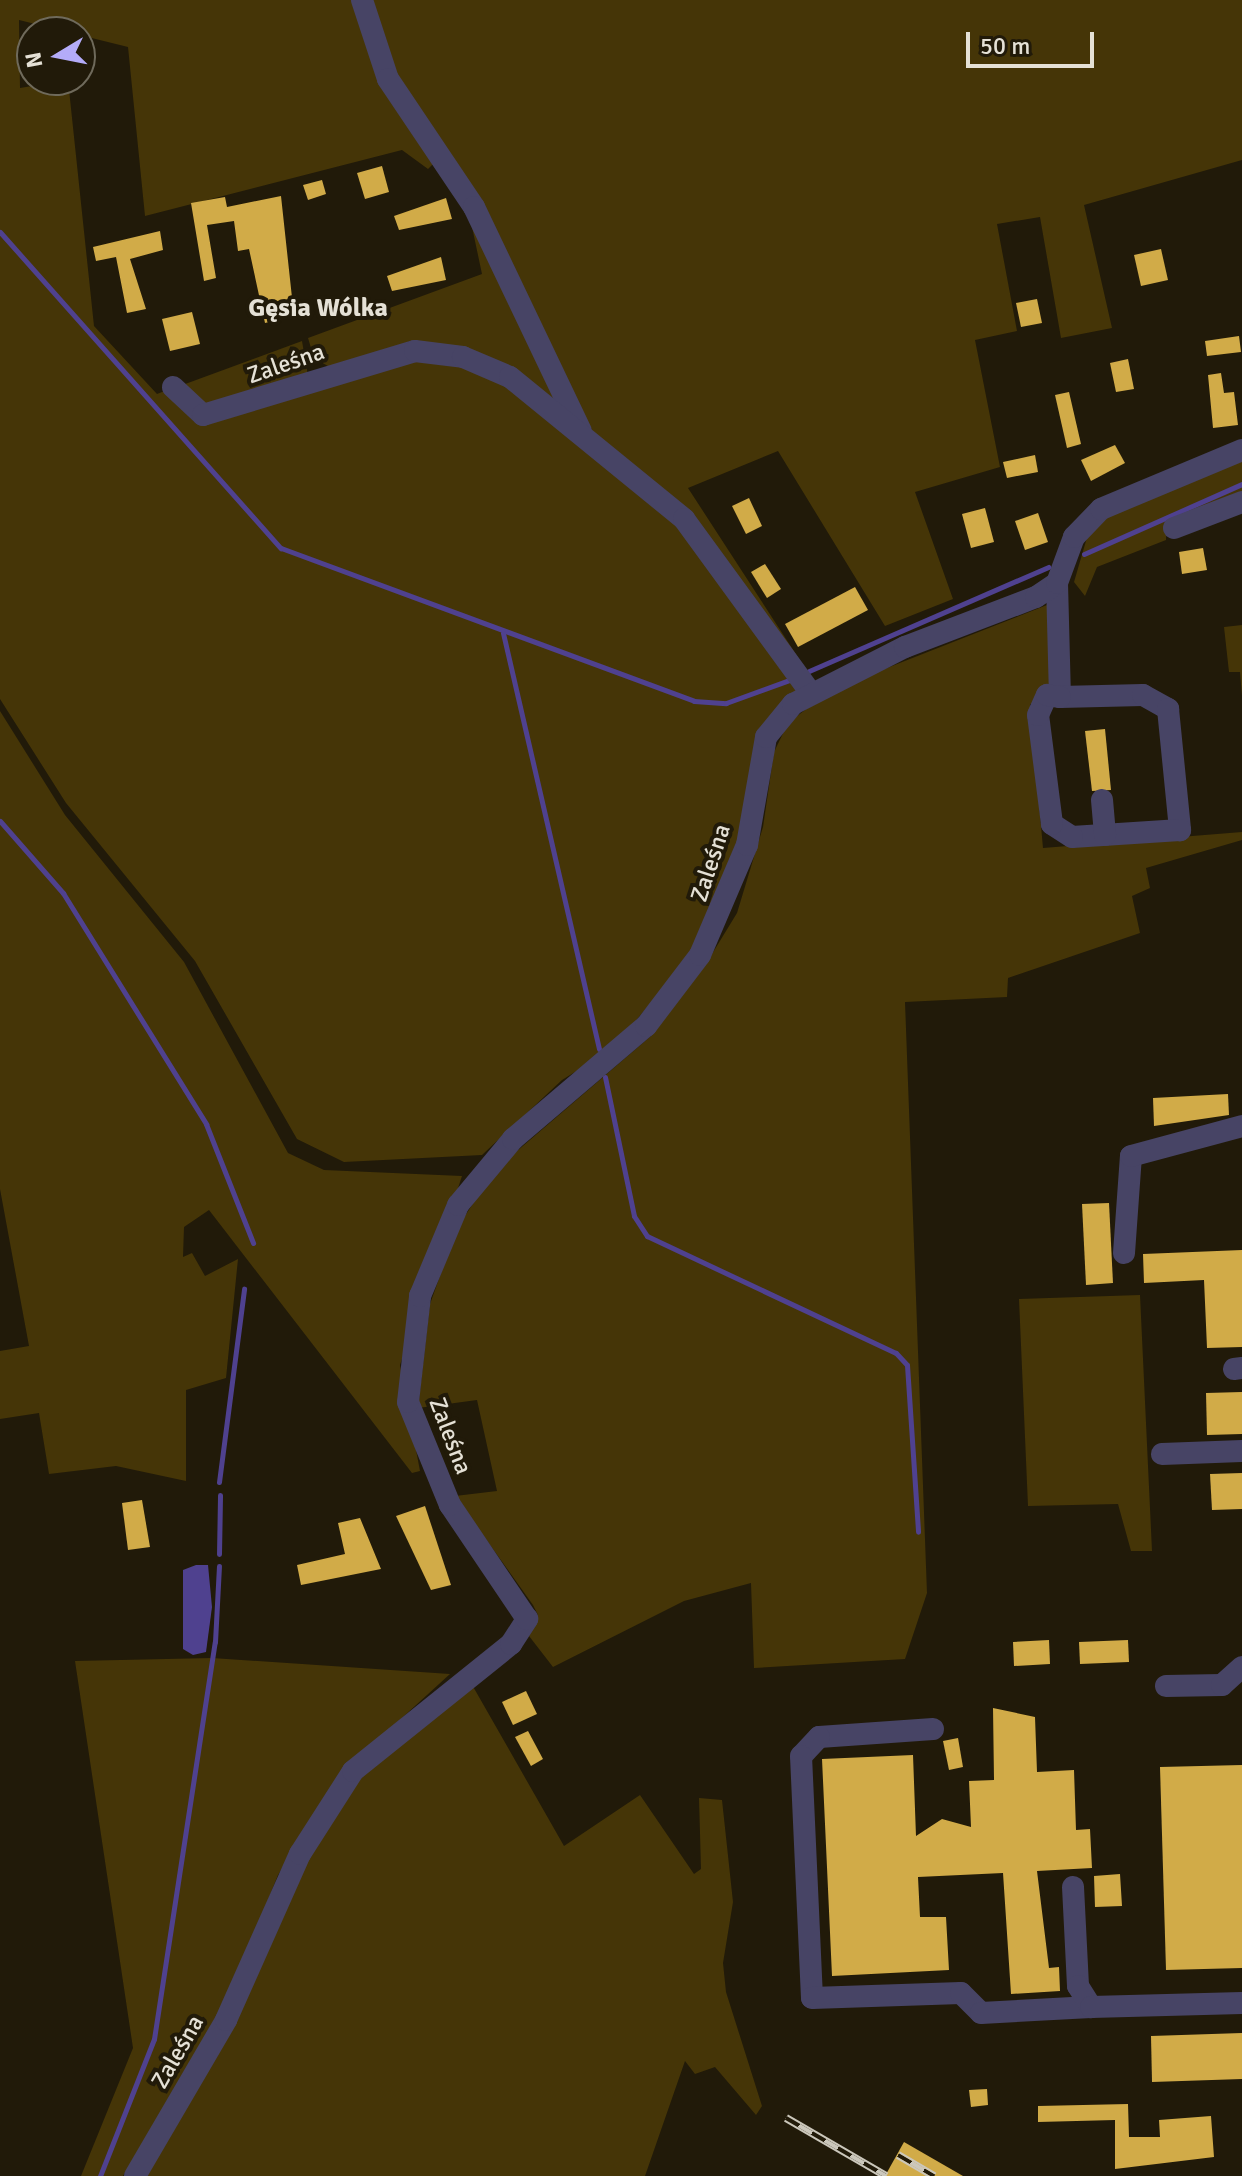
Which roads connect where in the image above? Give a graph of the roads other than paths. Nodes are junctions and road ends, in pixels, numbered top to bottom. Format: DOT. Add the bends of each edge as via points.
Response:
graph roads {
  1 [pos="362,0"];
  2 [pos="173,387"];
  3 [pos="581,436"];
  4 [pos="1242,450"];
  5 [pos="1242,502"];
  6 [pos="1174,528"];
  7 [pos="1057,583"];
  8 [pos="810,692"];
  9 [pos="1060,697"];
  10 [pos="1102,800"];
  11 [pos="1105,835"];
  12 [pos="1242,1126"];
  13 [pos="1124,1253"];
  14 [pos="1242,1451"];
  15 [pos="1162,1454"];
  16 [pos="1242,1667"];
  17 [pos="1166,1686"];
  18 [pos="933,1729"];
  19 [pos="1073,1887"];
  20 [pos="1242,2003"];
  21 [pos="1091,2007"];
  22 [pos="135,2176"];
  1 -- 3 [label="street" via="388,79 474,207 497,266 555,365"];
  2 -- 3 [label="street, Zaleśna" via="189,408 214,415 382,357 439,352 510,377"];
  3 -- 8 [label="street, Zaleśna" via="708,545"];
  4 -- 7 [label="street" via="1101,509 1074,537"];
  5 -- 6 [label="street"];
  7 -- 8 [label="street, Zaleśna"];
  7 -- 9 [label="street"];
  8 -- 22 [label="street, Zaleśna" via="766,737 747,845 700,955 646,1026 482,1170 444,1230 420,1296 406,1374 418,1435 450,1505 527,1619 511,1644 353,1771 300,1854 226,2020"];
  9 -- 11 [label="street" via="1047,695 1038,715 1046,812 1072,837"];
  9 -- 11 [label="street" via="1143,695 1168,709 1180,830"];
  10 -- 11 [label="street"];
  12 -- 13 [label="street" via="1131,1156"];
  14 -- 15 [label="street"];
  16 -- 17 [label="street" via="1222,1685"];
  18 -- 21 [label="street" via="819,1737 801,1756 812,1998 961,1993 981,2013"];
  19 -- 21 [label="street" via="1078,1986"];
  20 -- 21 [label="street"];
}
